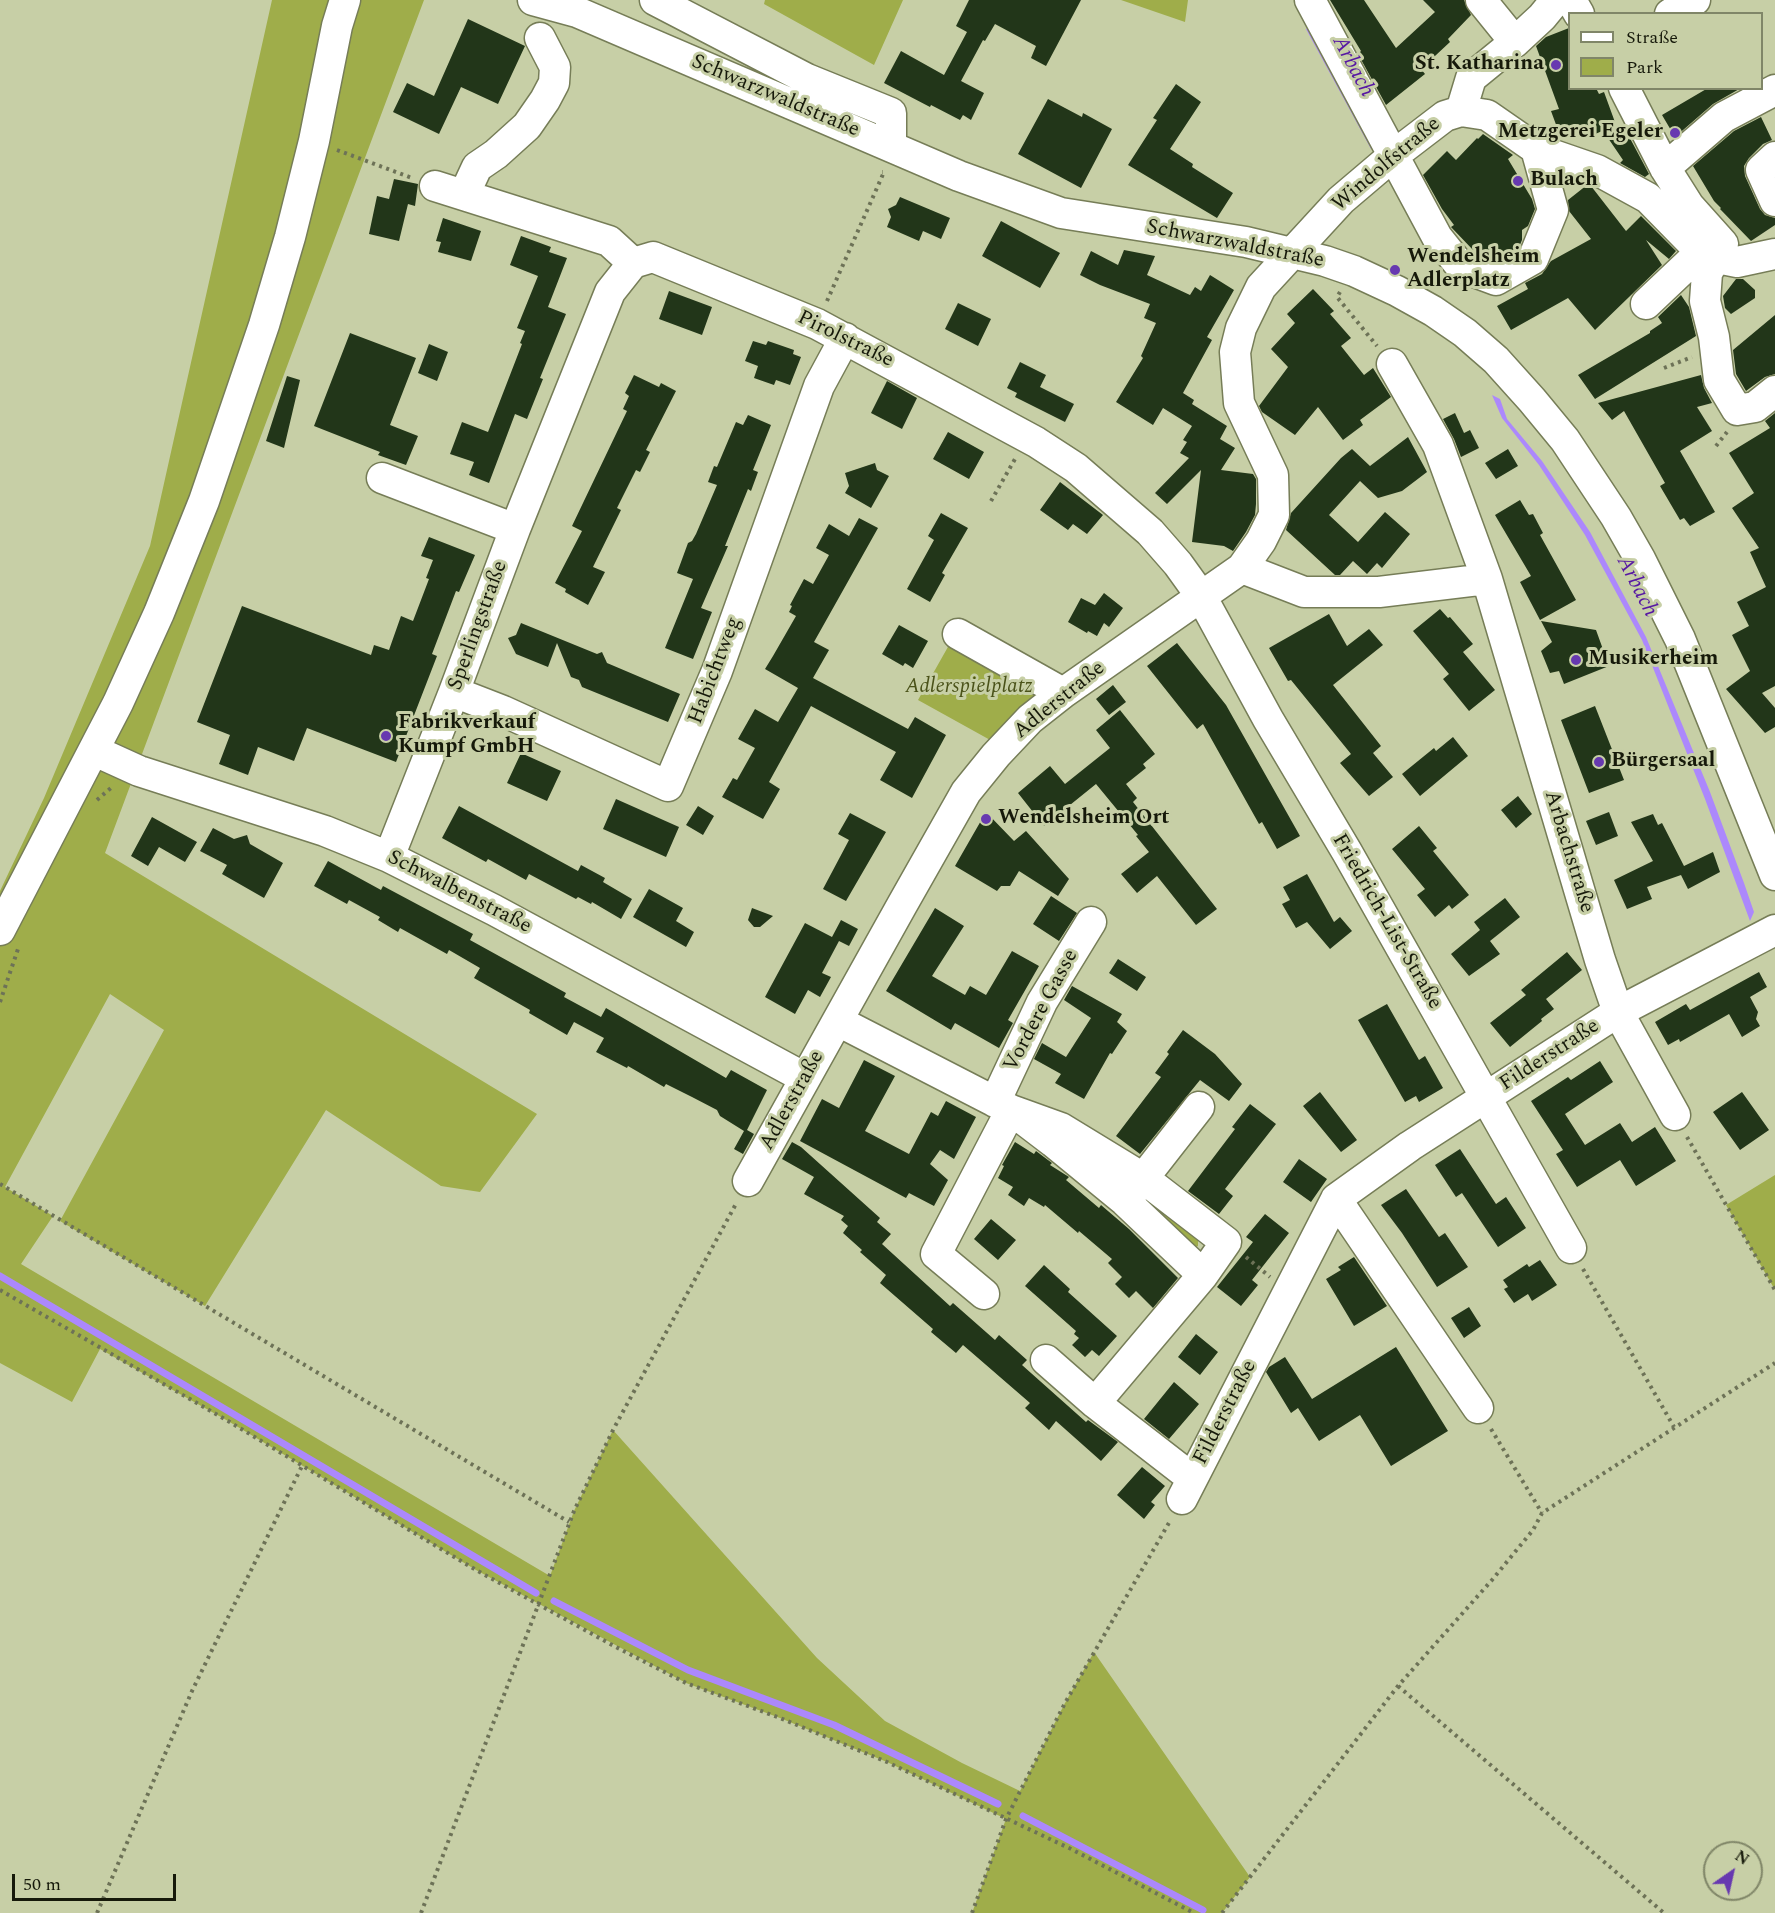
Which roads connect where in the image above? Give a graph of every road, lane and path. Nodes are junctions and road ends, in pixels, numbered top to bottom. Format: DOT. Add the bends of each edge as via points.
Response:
graph roads {
  1 [pos="533,0"];
  2 [pos="655,0"];
  3 [pos="1310,0"];
  4 [pos="1481,0"];
  5 [pos="1556,0"];
  6 [pos="1695,0"];
  7 [pos="568,6"];
  8 [pos="339,9"];
  9 [pos="1674,12"];
  10 [pos="540,38"];
  11 [pos="1515,42"];
  12 [pos="1625,90"];
  13 [pos="1775,90"];
  14 [pos="1461,111"];
  15 [pos="314,141"];
  16 [pos="1536,149"];
  17 [pos="1394,155"];
  18 [pos="882,157"];
  19 [pos="1775,157"];
  20 [pos="1665,168"];
  21 [pos="435,186"];
  22 [pos="464,195"];
  23 [pos="1775,201"];
  24 [pos="1293,252"];
  25 [pos="1710,254"];
  26 [pos="1775,254"];
  27 [pos="633,263"];
  28 [pos="1354,271"];
  29 [pos="1646,304"];
  30 [pos="817,324"];
  31 [pos="1367,334"];
  32 [pos="845,338"];
  33 [pos="1392,364"];
  34 [pos="1775,391"];
  35 [pos="1028,437"];
  36 [pos="382,478"];
  37 [pos="991,501"];
  38 [pos="515,529"];
  39 [pos="1242,568"];
  40 [pos="1487,579"];
  41 [pos="1201,596"];
  42 [pos="958,634"];
  43 [pos="454,692"];
  44 [pos="1063,693"];
  45 [pos="94,751"];
  46 [pos="389,857"];
  47 [pos="1775,875"];
  48 [pos="1091,922"];
  49 [pos="0,930"];
  50 [pos="1775,930"];
  51 [pos="1618,1012"];
  52 [pos="838,1021"];
  53 [pos="805,1078"];
  54 [pos="1486,1097"];
  55 [pos="1003,1106"];
  56 [pos="1199,1107"];
  57 [pos="1675,1114"];
  58 [pos="748,1181"];
  59 [pos="0,1184"];
  60 [pos="1134,1190"];
  61 [pos="1336,1199"];
  62 [pos="1226,1242"];
  63 [pos="1571,1248"];
  64 [pos="1203,1275"];
  65 [pos="0,1290"];
  66 [pos="1775,1290"];
  67 [pos="1288,1292"];
  68 [pos="984,1294"];
  69 [pos="1046,1360"];
  70 [pos="1775,1362"];
  71 [pos="1095,1403"];
  72 [pos="1478,1408"];
  73 [pos="1674,1427"];
  74 [pos="302,1466"];
  75 [pos="1183,1486"];
  76 [pos="1542,1513"];
  77 [pos="569,1522"];
  78 [pos="540,1605"];
  79 [pos="1398,1686"];
  80 [pos="1006,1819"];
  81 [pos="97,1913"];
  82 [pos="421,1913"];
  83 [pos="972,1913"];
  84 [pos="1194,1913"];
  85 [pos="1222,1913"];
  86 [pos="1665,1913"];
  1 -- 7 [label="street, Schwarzwaldstraße"];
  2 -- 18 [label="street" via="807,79 891,113"];
  3 -- 17 [label="street"];
  4 -- 11 [label="street"];
  5 -- 11 [label="street"];
  6 -- 9 [label="street"];
  7 -- 18 [label="street, Schwarzwaldstraße"];
  8 -- 15 [label="street"];
  10 -- 22 [label="street" via="555,67 554,83 527,126 477,167"];
  11 -- 14 [label="street" via="1471,78"];
  12 -- 20 [label="street"];
  13 -- 20 [label="street" via="1725,117"];
  14 -- 16 [label="street, Windolfstraße" via="1487,116"];
  14 -- 17 [label="street, Windolfstraße" via="1445,116"];
  15 -- 21 [label="path"];
  15 -- 45 [label="street" via="264,325 207,491 154,622"];
  16 -- 17 [label="street" via="1553,210 1533,259 1496,280 1461,267 1437,237"];
  16 -- 25 [label="street, Windolfstraße" via="1597,170 1648,198 1693,244"];
  17 -- 24 [label="street, Windolfstraße" via="1341,200"];
  18 -- 24 [label="street, Schwarzwaldstraße" via="959,176 1061,213"];
  18 -- 30 [label="path" via="884,172"];
  19 -- 23 [label="street" via="1761,170"];
  20 -- 25 [label="street" via="1689,206 1723,244"];
  21 -- 22 [label="street"];
  22 -- 27 [label="street" via="609,241"];
  24 -- 28 [label="street, Schwarzwaldstraße"];
  24 -- 39 [label="street, Adlerstraße" via="1261,287 1241,328 1235,352 1239,403 1274,475 1274,516"];
  25 -- 26 [label="street" via="1737,262"];
  25 -- 29 [label="street"];
  25 -- 34 [label="street" via="1705,301 1719,381 1737,410 1755,407"];
  27 -- 30 [label="street, Pirolstraße" via="653,257"];
  27 -- 38 [label="street, Sperlingstraße" via="610,292"];
  28 -- 31 [label="path" via="1336,297"];
  28 -- 47 [label="street, Schwarzwaldstraße" via="1433,310 1465,333 1496,360 1570,448 1616,517 1680,639"];
  30 -- 32 [label="street, Pirolstraße"];
  32 -- 35 [label="street, Pirolstraße"];
  32 -- 43 [label="street, Habichtweg" via="819,386 717,671 668,786"];
  33 -- 40 [label="street, Arbachstraße" via="1438,445"];
  35 -- 37 [label="path"];
  35 -- 41 [label="street, Pirolstraße" via="1076,468 1142,525"];
  36 -- 38 [label="street"];
  38 -- 43 [label="street, Sperlingstraße"];
  39 -- 40 [label="street" via="1304,592 1379,592"];
  39 -- 41 [label="street, Adlerstraße"];
  40 -- 51 [label="street, Arbachstraße"];
  41 -- 44 [label="street, Adlerstraße"];
  41 -- 54 [label="street, Friedrich-List-Straße"];
  42 -- 44 [label="street"];
  43 -- 46 [label="street, Sperlingstraße"];
  44 -- 52 [label="street, Adlerstraße" via="1030,719 966,792"];
  45 -- 46 [label="street, Schwalbenstraße" via="139,771 325,831"];
  45 -- 49 [label="street"];
  46 -- 53 [label="street, Schwalbenstraße"];
  48 -- 55 [label="street, Vordere Gasse" via="1042,1002"];
  50 -- 51 [label="street, Filderstraße"];
  51 -- 54 [label="street, Filderstraße"];
  51 -- 57 [label="street, Arbachstraße"];
  52 -- 53 [label="street, Adlerstraße"];
  52 -- 55 [label="street"];
  53 -- 58 [label="street, Adlerstraße"];
  54 -- 61 [label="street, Filderstraße"];
  54 -- 63 [label="street, Friedrich-List-Straße"];
  55 -- 60 [label="street" via="1053,1142"];
  55 -- 68 [label="street, Vordere Gasse" via="936,1254"];
  56 -- 60 [label="street"];
  57 -- 66 [label="path"];
  58 -- 77 [label="path" via="613,1430"];
  59 -- 77 [label="path"];
  60 -- 62 [label="street"];
  60 -- 64 [label="street"];
  61 -- 67 [label="street, Filderstraße"];
  61 -- 72 [label="street"];
  62 -- 64 [label="street"];
  62 -- 67 [label="path"];
  63 -- 73 [label="path"];
  64 -- 71 [label="street"];
  65 -- 74 [label="path"];
  67 -- 75 [label="street, Filderstraße"];
  69 -- 71 [label="street"];
  70 -- 73 [label="path"];
  71 -- 75 [label="street"];
  72 -- 76 [label="path"];
  73 -- 76 [label="path"];
  74 -- 78 [label="path"];
  74 -- 81 [label="path" via="192,1691"];
  75 -- 80 [label="path"];
  76 -- 79 [label="path" via="1492,1580"];
  77 -- 78 [label="path"];
  78 -- 80 [label="path" via="686,1683 887,1762"];
  78 -- 82 [label="path"];
  79 -- 85 [label="path"];
  79 -- 86 [label="path"];
  80 -- 83 [label="path"];
  80 -- 84 [label="path"];
}
